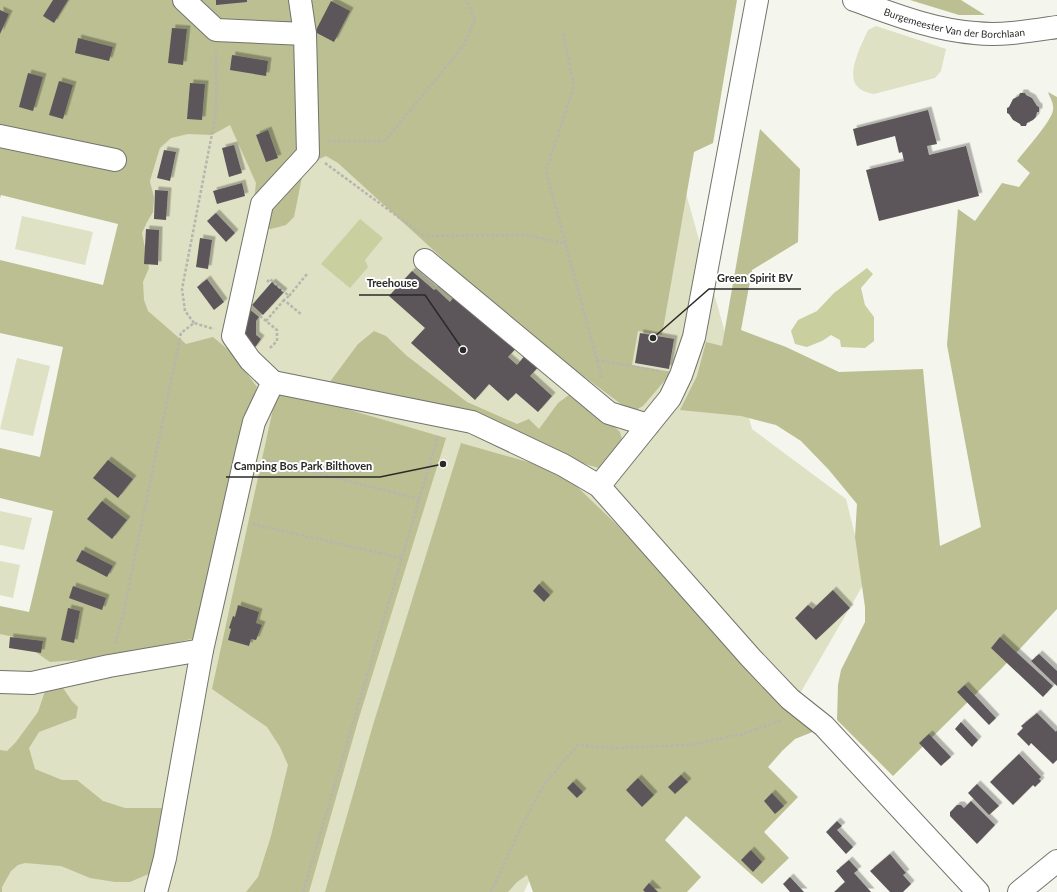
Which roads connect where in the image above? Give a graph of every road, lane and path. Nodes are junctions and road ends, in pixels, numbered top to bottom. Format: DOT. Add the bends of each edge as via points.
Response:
graph roads {
  1 [pos="184,0"];
  2 [pos="300,0"];
  3 [pos="466,0"];
  4 [pos="757,0"];
  5 [pos="854,0"];
  6 [pos="1057,27"];
  7 [pos="216,30"];
  8 [pos="563,33"];
  9 [pos="305,34"];
  10 [pos="0,136"];
  11 [pos="307,145"];
  12 [pos="115,160"];
  13 [pos="566,244"];
  14 [pos="425,260"];
  15 [pos="307,274"];
  16 [pos="265,284"];
  17 [pos="289,296"];
  18 [pos="284,300"];
  19 [pos="239,303"];
  20 [pos="302,315"];
  21 [pos="266,321"];
  22 [pos="194,323"];
  23 [pos="233,336"];
  24 [pos="597,360"];
  25 [pos="255,366"];
  26 [pos="682,375"];
  27 [pos="273,382"];
  28 [pos="609,413"];
  29 [pos="443,416"];
  30 [pos="648,425"];
  31 [pos="246,455"];
  32 [pos="599,486"];
  33 [pos="419,499"];
  34 [pos="232,520"];
  35 [pos="402,558"];
  36 [pos="202,650"];
  37 [pos="109,666"];
  38 [pos="0,682"];
  39 [pos="799,706"];
  40 [pos="1057,861"];
  41 [pos="156,892"];
  42 [pos="303,892"];
  43 [pos="491,892"];
  44 [pos="978,892"];
  45 [pos="1019,892"];
  1 -- 7 [label="street"];
  2 -- 9 [label="street"];
  3 -- 11 [label="path" via="474,19 464,45 385,141"];
  4 -- 26 [label="street" via="694,337"];
  5 -- 6 [label="street, Burgemeester Van der Borchlaan" via="939,27 975,33 1022,33"];
  7 -- 9 [label="street"];
  7 -- 22 [label="path" via="216,114 182,288 186,311"];
  8 -- 13 [label="path" via="574,86 546,171"];
  9 -- 11 [label="street"];
  10 -- 12 [label="street"];
  11 -- 13 [label="path" via="424,236 527,235"];
  11 -- 19 [label="street" via="308,154 262,204"];
  13 -- 24 [label="path"];
  14 -- 28 [label="street"];
  15 -- 17 [label="path"];
  16 -- 17 [label="path" via="270,279"];
  17 -- 18 [label="path"];
  18 -- 20 [label="path"];
  18 -- 21 [label="path"];
  19 -- 21 [label="path" via="246,305"];
  19 -- 23 [label="street"];
  21 -- 25 [label="path" via="277,330 277,340"];
  22 -- 23 [label="path"];
  22 -- 37 [label="path" via="181,333 122,619"];
  23 -- 25 [label="street"];
  24 -- 26 [label="path"];
  24 -- 28 [label="path"];
  25 -- 27 [label="street"];
  26 -- 30 [label="street" via="670,398"];
  27 -- 29 [label="street"];
  27 -- 31 [label="street" via="254,422"];
  28 -- 30 [label="street"];
  29 -- 32 [label="street" via="472,422 563,465"];
  29 -- 33 [label="path"];
  30 -- 32 [label="street"];
  31 -- 33 [label="path"];
  31 -- 34 [label="street"];
  32 -- 39 [label="street" via="750,658"];
  33 -- 35 [label="path"];
  34 -- 35 [label="path"];
  34 -- 36 [label="street"];
  35 -- 42 [label="path"];
  36 -- 37 [label="street"];
  36 -- 41 [label="street" via="165,858"];
  37 -- 38 [label="street" via="32,683"];
  39 -- 43 [label="path" via="782,720 742,734 688,745 613,748 578,745 545,783"];
  39 -- 44 [label="street" via="824,726"];
  40 -- 45 [label="street"];
}
